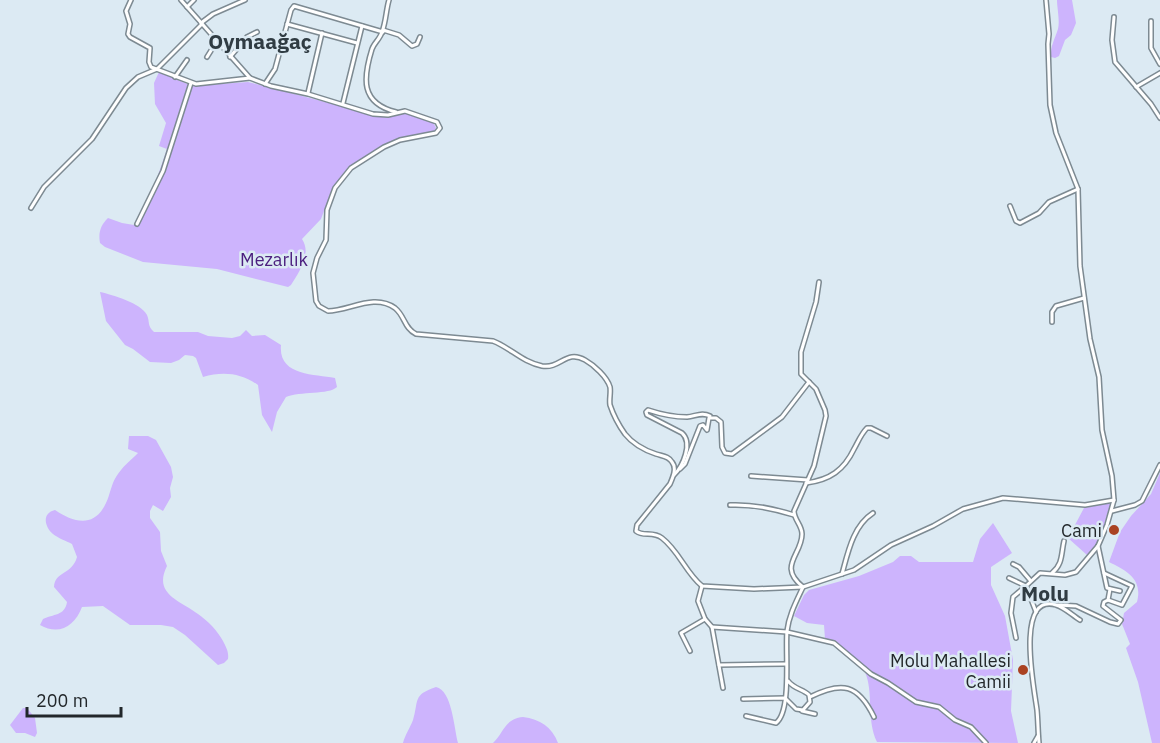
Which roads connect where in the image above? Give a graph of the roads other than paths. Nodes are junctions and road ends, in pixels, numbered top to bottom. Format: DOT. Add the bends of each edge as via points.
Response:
graph roads {
  1 [pos="131,0"];
  2 [pos="181,0"];
  3 [pos="194,0"];
  4 [pos="245,0"];
  5 [pos="293,0"];
  6 [pos="389,0"];
  7 [pos="1046,0"];
  8 [pos="294,6"];
  9 [pos="187,7"];
  10 [pos="1114,17"];
  11 [pos="1151,21"];
  12 [pos="202,23"];
  13 [pos="287,24"];
  14 [pos="362,26"];
  15 [pos="383,31"];
  16 [pos="257,32"];
  17 [pos="322,33"];
  18 [pos="420,37"];
  19 [pos="217,42"];
  20 [pos="357,43"];
  21 [pos="207,57"];
  22 [pos="230,57"];
  23 [pos="187,60"];
  24 [pos="1160,64"];
  25 [pos="157,69"];
  26 [pos="1160,73"];
  27 [pos="175,77"];
  28 [pos="250,78"];
  29 [pos="191,84"];
  30 [pos="265,84"];
  31 [pos="1136,87"];
  32 [pos="308,94"];
  33 [pos="343,104"];
  34 [pos="398,113"];
  35 [pos="1160,118"];
  36 [pos="1078,189"];
  37 [pos="1010,206"];
  38 [pos="31,208"];
  39 [pos="137,224"];
  40 [pos="819,282"];
  41 [pos="1084,298"];
  42 [pos="1052,322"];
  43 [pos="809,382"];
  44 [pos="711,417"];
  45 [pos="886,436"];
  46 [pos="1160,465"];
  47 [pos="680,469"];
  48 [pos="751,476"];
  49 [pos="673,477"];
  50 [pos="807,482"];
  51 [pos="1114,500"];
  52 [pos="730,505"];
  53 [pos="1112,511"];
  54 [pos="873,513"];
  55 [pos="794,515"];
  56 [pos="1065,541"];
  57 [pos="1098,546"];
  58 [pos="1013,564"];
  59 [pos="1104,573"];
  60 [pos="1051,574"];
  61 [pos="842,575"];
  62 [pos="1009,578"];
  63 [pos="1030,580"];
  64 [pos="702,586"];
  65 [pos="1026,586"];
  66 [pos="803,587"];
  67 [pos="1110,589"];
  68 [pos="1120,591"];
  69 [pos="1108,600"];
  70 [pos="1057,605"];
  71 [pos="1036,612"];
  72 [pos="705,619"];
  73 [pos="1080,620"];
  74 [pos="712,627"];
  75 [pos="787,632"];
  76 [pos="1017,638"];
  77 [pos="690,651"];
  78 [pos="786,664"];
  79 [pos="719,665"];
  80 [pos="786,680"];
  81 [pos="723,688"];
  82 [pos="810,697"];
  83 [pos="785,698"];
  84 [pos="743,699"];
  85 [pos="801,710"];
  86 [pos="815,714"];
  87 [pos="746,716"];
  88 [pos="874,717"];
  89 [pos="1039,734"];
  90 [pos="986,743"];
  91 [pos="1034,743"];
  92 [pos="1039,743"];
  1 -- 25 [label="street" via="126,11 128,34 150,48 149,64"];
  2 -- 9 [label="street"];
  3 -- 9 [label="street"];
  4 -- 12 [label="street"];
  5 -- 8 [label="street"];
  6 -- 15 [label="street"];
  7 -- 36 [label="street" via="1050,105 1056,133"];
  8 -- 13 [label="street"];
  8 -- 14 [label="street"];
  9 -- 12 [label="street"];
  10 -- 31 [label="street" via="1114,60"];
  11 -- 24 [label="street" via="1151,48"];
  12 -- 19 [label="street"];
  12 -- 25 [label="street"];
  13 -- 17 [label="street"];
  13 -- 30 [label="street" via="275,69"];
  14 -- 15 [label="street"];
  14 -- 20 [label="street"];
  15 -- 18 [label="street" via="399,35 412,46"];
  15 -- 34 [label="street" via="373,48 366,84 374,103"];
  16 -- 22 [label="street" via="247,37"];
  17 -- 20 [label="street"];
  17 -- 32 [label="street"];
  19 -- 21 [label="street"];
  19 -- 22 [label="street"];
  20 -- 33 [label="street"];
  22 -- 28 [label="street"];
  23 -- 27 [label="street"];
  25 -- 27 [label="street"];
  25 -- 38 [label="street" via="138,77 126,88 88,144 44,187"];
  26 -- 31 [label="street"];
  27 -- 29 [label="street"];
  28 -- 29 [label="street"];
  28 -- 30 [label="street"];
  29 -- 39 [label="street" via="163,171"];
  30 -- 32 [label="street"];
  31 -- 35 [label="street"];
  32 -- 33 [label="street"];
  33 -- 34 [label="street" via="373,114"];
  34 -- 49 [label="street" via="405,111 435,121 439,130 384,147 351,168 339,183 327,210 326,240 313,273 319,306 328,311 359,303 390,306 416,334 493,341 517,357 541,366 580,357 596,368 609,385 611,409 623,432 632,442 669,459 674,465"];
  36 -- 37 [label="street" via="1049,201 1039,213 1020,223"];
  36 -- 41 [label="street"];
  40 -- 43 [label="street" via="801,352 801,374"];
  41 -- 42 [label="street" via="1056,306"];
  41 -- 51 [label="street" via="1099,377 1102,430 1113,476"];
  43 -- 44 [label="street" via="782,417 732,454 723,451 722,425"];
  43 -- 50 [label="street" via="818,391 826,414 816,461"];
  44 -- 47 [label="street" via="707,430 703,425 700,427"];
  44 -- 47 [label="street" via="646,412 687,437"];
  45 -- 50 [label="street" via="867,428 838,472"];
  46 -- 53 [label="street" via="1142,501"];
  47 -- 49 [label="street"];
  48 -- 50 [label="street"];
  49 -- 64 [label="street" via="635,530 662,538"];
  50 -- 55 [label="street"];
  51 -- 53 [label="street"];
  51 -- 61 [label="street" via="1085,505 1003,498 990,501 963,509 891,545"];
  52 -- 55 [label="street" via="751,504"];
  53 -- 57 [label="street"];
  54 -- 61 [label="street" via="854,537"];
  55 -- 66 [label="street" via="802,533 792,573"];
  56 -- 60 [label="street" via="1062,560"];
  57 -- 59 [label="street"];
  57 -- 60 [label="street" via="1076,572"];
  58 -- 63 [label="street"];
  59 -- 67 [label="street"];
  59 -- 69 [label="street" via="1132,586 1122,605"];
  60 -- 63 [label="street" via="1040,573"];
  61 -- 66 [label="street"];
  62 -- 65 [label="street"];
  63 -- 65 [label="street"];
  64 -- 66 [label="street"];
  64 -- 72 [label="street" via="698,602"];
  65 -- 71 [label="street"];
  65 -- 76 [label="street" via="1013,597 1011,613"];
  66 -- 75 [label="street"];
  67 -- 68 [label="street"];
  67 -- 69 [label="street"];
  69 -- 70 [label="street" via="1103,606 1121,620 1118,624 1076,606"];
  70 -- 71 [label="street" via="1049,604"];
  70 -- 73 [label="street"];
  71 -- 89 [label="street" via="1030,655"];
  72 -- 74 [label="street"];
  72 -- 77 [label="street" via="681,633"];
  74 -- 75 [label="street"];
  74 -- 79 [label="street"];
  75 -- 78 [label="street"];
  75 -- 90 [label="street" via="834,643 871,674 916,702 939,707 971,727"];
  78 -- 79 [label="street"];
  78 -- 80 [label="street"];
  79 -- 81 [label="street"];
  80 -- 82 [label="street"];
  80 -- 83 [label="street"];
  82 -- 85 [label="street"];
  82 -- 88 [label="street" via="832,688 848,687 868,705"];
  83 -- 84 [label="street"];
  83 -- 85 [label="street"];
  83 -- 87 [label="street" via="778,723"];
  85 -- 86 [label="street"];
  89 -- 91 [label="street"];
  89 -- 92 [label="street"];
}
